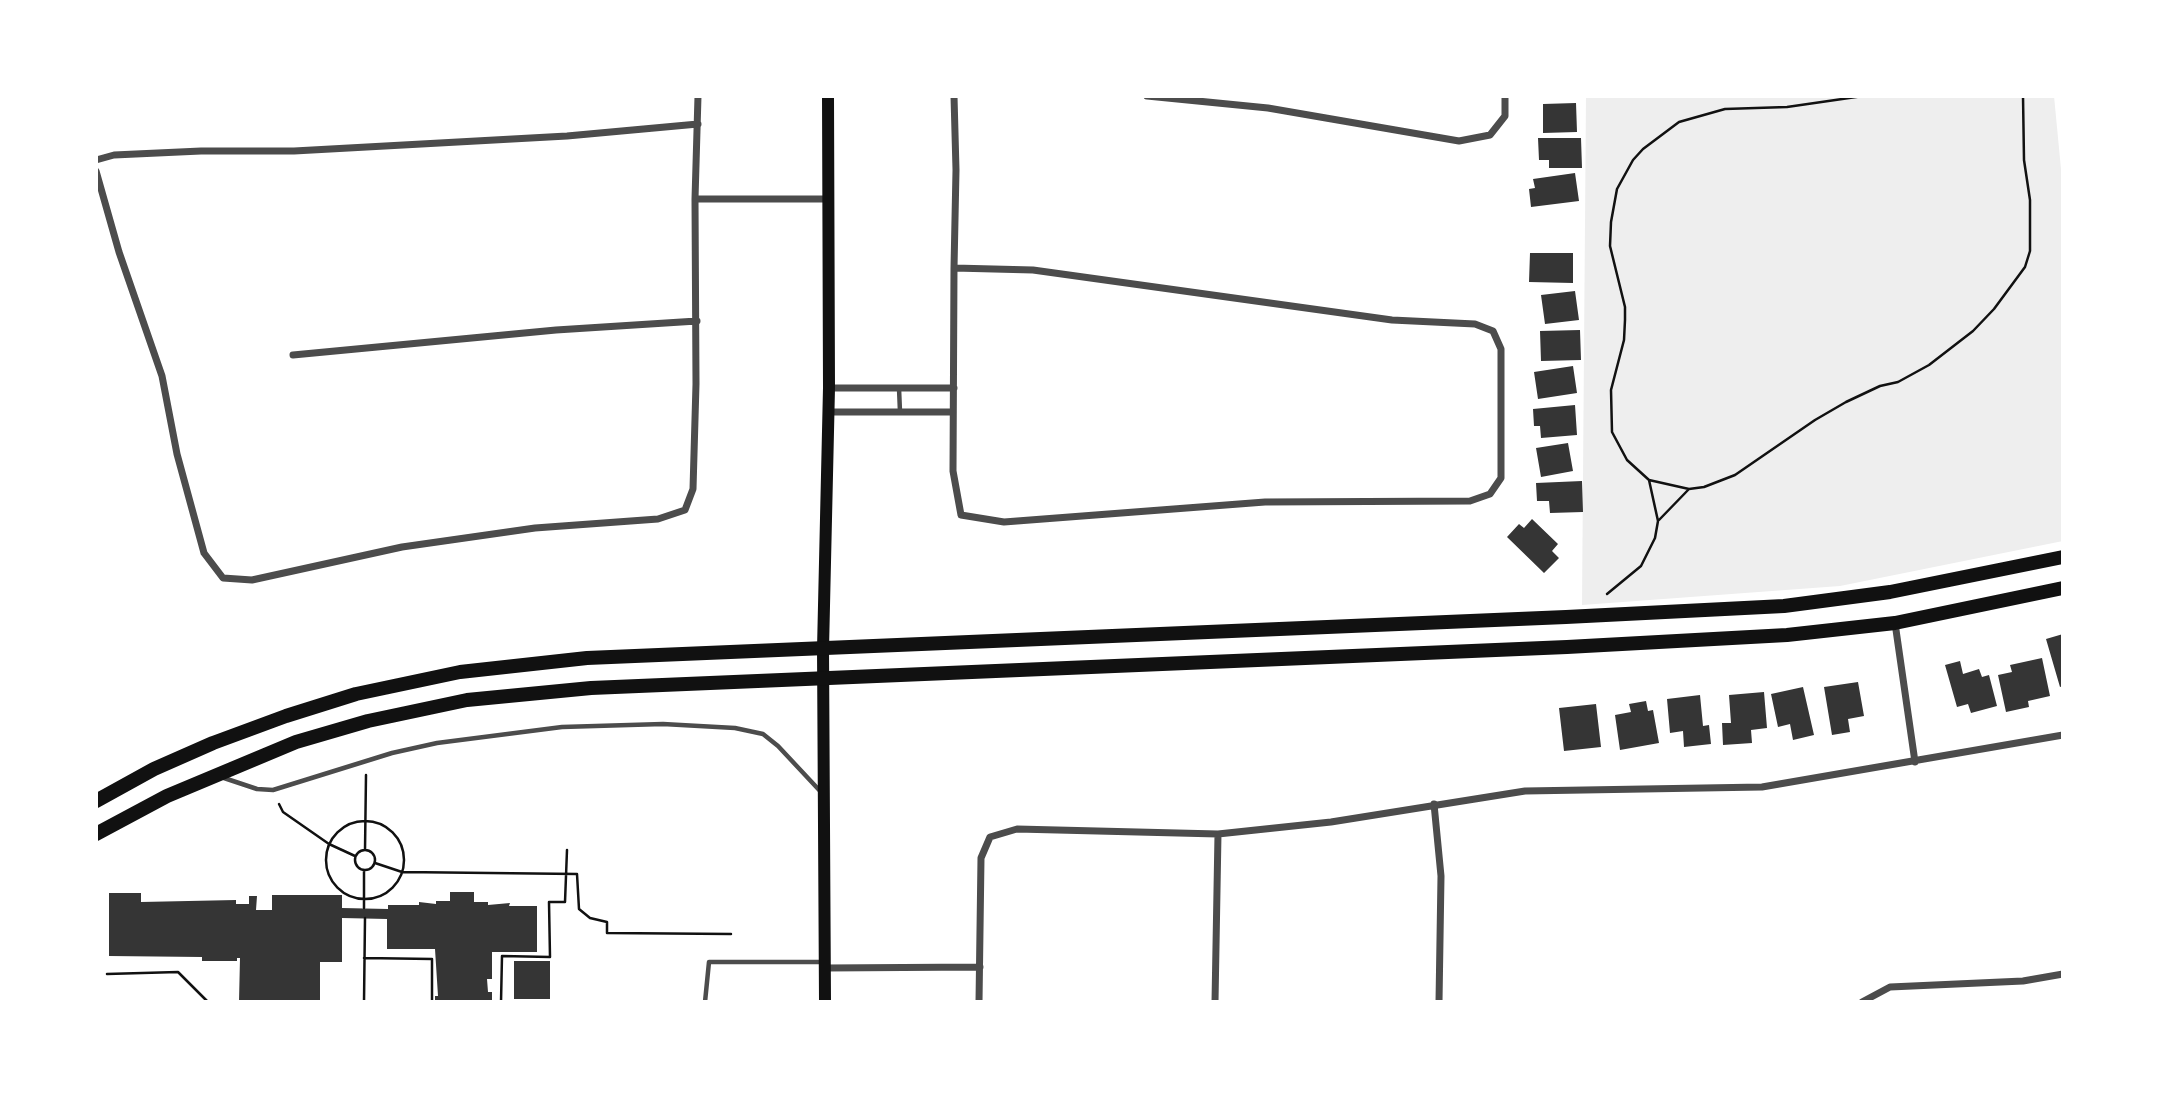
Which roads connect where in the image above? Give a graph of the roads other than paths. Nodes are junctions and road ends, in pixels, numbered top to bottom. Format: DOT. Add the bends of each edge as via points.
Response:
graph roads {
  1 [pos="698,96"];
  2 [pos="828,96"];
  3 [pos="954,96"];
  4 [pos="1147,96"];
  5 [pos="1505,96"];
  6 [pos="698,124"];
  7 [pos="96,160"];
  8 [pos="96,171"];
  9 [pos="695,199"];
  10 [pos="828,199"];
  11 [pos="954,268"];
  12 [pos="696,321"];
  13 [pos="293,355"];
  14 [pos="829,388"];
  15 [pos="899,388"];
  16 [pos="954,388"];
  17 [pos="828,412"];
  18 [pos="900,412"];
  19 [pos="954,412"];
  20 [pos="2063,557"];
  21 [pos="2063,589"];
  22 [pos="1895,623"];
  23 [pos="823,649"];
  24 [pos="823,678"];
  25 [pos="2063,735"];
  26 [pos="1915,762"];
  27 [pos="215,775"];
  28 [pos="824,795"];
  29 [pos="96,800"];
  30 [pos="1434,804"];
  31 [pos="96,834"];
  32 [pos="1217,834"];
  33 [pos="826,965"];
  34 [pos="979,967"];
  35 [pos="2063,974"];
  36 [pos="1863,1001"];
  37 [pos="705,1002"];
  38 [pos="825,1002"];
  39 [pos="979,1002"];
  40 [pos="1215,1002"];
  41 [pos="1439,1002"];
  1 -- 6 [label="street"];
  2 -- 10 [label="main road"];
  3 -- 11 [label="street"];
  4 -- 5 [label="street" via="1268,107 1460,141 1490,135 1505,116"];
  6 -- 7 [label="street"];
  6 -- 9 [label="street"];
  8 -- 12 [label="street" via="162,376 204,553 223,578 252,580 402,547 535,527 658,519 685,510 693,489"];
  9 -- 10 [label="street"];
  9 -- 12 [label="street"];
  10 -- 14 [label="main road"];
  11 -- 16 [label="street"];
  11 -- 19 [label="street" via="1034,270 1392,320 1475,324 1493,331 1501,349 1501,478 1490,494 1471,501 1265,502 1004,522 961,515 953,471"];
  12 -- 13 [label="street"];
  14 -- 15 [label="street"];
  14 -- 17 [label="main road"];
  15 -- 16 [label="street"];
  15 -- 18 [label="lane"];
  16 -- 19 [label="street"];
  17 -- 18 [label="street"];
  17 -- 23 [label="main road"];
  18 -- 19 [label="street"];
  20 -- 23 [label="main road" via="1890,592 1784,606"];
  21 -- 22 [label="main road"];
  22 -- 24 [label="main road" via="1704,640"];
  22 -- 26 [label="street"];
  23 -- 24 [label="main road"];
  23 -- 29 [label="main road" via="587,658 447,674 356,694 286,716 213,743"];
  24 -- 27 [label="main road" via="591,688 467,700 296,742"];
  24 -- 28 [label="main road"];
  25 -- 26 [label="street"];
  26 -- 30 [label="street" via="1762,787 1525,791"];
  27 -- 28 [label="lane" via="273,790 392,753 478,737 590,725 694,724 763,734"];
  27 -- 31 [label="main road"];
  28 -- 33 [label="main road"];
  30 -- 32 [label="street" via="1331,822"];
  30 -- 41 [label="street" via="1441,876"];
  32 -- 34 [label="street" via="1017,829 990,837 981,858"];
  32 -- 40 [label="street"];
  33 -- 34 [label="street"];
  33 -- 37 [label="lane" via="709,962"];
  33 -- 38 [label="main road"];
  34 -- 39 [label="street"];
  35 -- 36 [label="street" via="2023,981 1890,987"];
}
